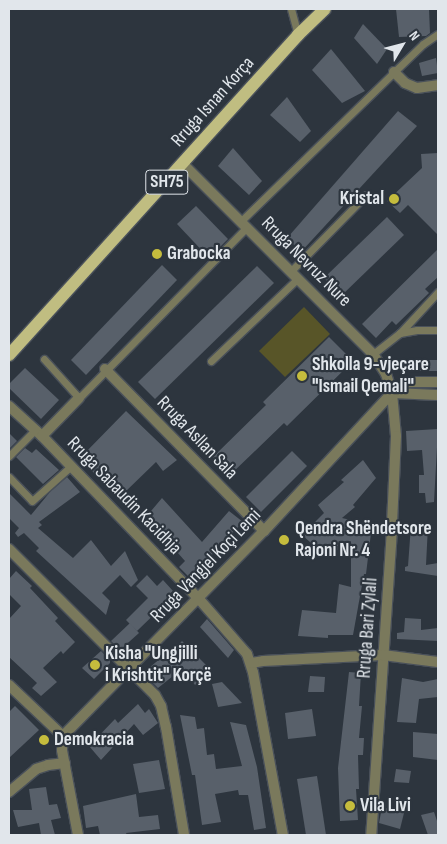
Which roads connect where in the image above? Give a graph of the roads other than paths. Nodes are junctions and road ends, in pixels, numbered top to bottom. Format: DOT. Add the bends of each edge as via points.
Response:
graph roads {
  1 [pos="291,9"];
  2 [pos="325,9"];
  3 [pos="438,34"];
  4 [pos="298,35"];
  5 [pos="394,72"];
  6 [pos="438,85"];
  7 [pos="184,164"];
  8 [pos="366,195"];
  9 [pos="244,224"];
  10 [pos="293,275"];
  11 [pos="438,292"];
  12 [pos="438,330"];
  13 [pos="400,333"];
  14 [pos="373,354"];
  15 [pos="9,355"];
  16 [pos="44,359"];
  17 [pos="211,361"];
  18 [pos="106,369"];
  19 [pos="438,382"];
  20 [pos="392,393"];
  21 [pos="438,395"];
  22 [pos="79,398"];
  23 [pos="9,406"];
  24 [pos="38,433"];
  25 [pos="9,456"];
  26 [pos="71,466"];
  27 [pos="9,477"];
  28 [pos="264,531"];
  29 [pos="9,549"];
  30 [pos="200,599"];
  31 [pos="383,655"];
  32 [pos="438,662"];
  33 [pos="251,663"];
  34 [pos="130,668"];
  35 [pos="9,684"];
  36 [pos="63,736"];
  37 [pos="65,763"];
  38 [pos="9,792"];
  39 [pos="78,835"];
  40 [pos="184,835"];
  41 [pos="283,835"];
  42 [pos="371,835"];
  1 -- 4 [label="lane"];
  2 -- 4 [label="main road, Rruga Isnan Korça / SH75"];
  3 -- 5 [label="lane"];
  4 -- 7 [label="main road, Rruga Isnan Korça / SH75"];
  5 -- 6 [label="street" via="405,83 417,88"];
  5 -- 9 [label="lane"];
  7 -- 9 [label="street, Rruga Nevruz Nure"];
  7 -- 15 [label="main road, Rruga Isnan Korça / SH75"];
  8 -- 10 [label="lane"];
  9 -- 10 [label="street, Rruga Nevruz Nure"];
  9 -- 18 [label="lane"];
  10 -- 14 [label="street, Rruga Nevruz Nure"];
  10 -- 17 [label="lane"];
  11 -- 13 [label="lane"];
  12 -- 13 [label="lane"];
  13 -- 14 [label="lane"];
  14 -- 20 [label="street, Rruga Nevruz Nure" via="386,374"];
  16 -- 22 [label="lane"];
  18 -- 22 [label="lane"];
  18 -- 28 [label="street, Rruga Asllan Sala"];
  19 -- 20 [label="street" via="408,382"];
  20 -- 21 [label="street"];
  20 -- 28 [label="street, Rruga Vangjel Koçi Lemi"];
  20 -- 31 [label="street, Rruga Bari Zylali" via="396,436"];
  22 -- 24 [label="street"];
  23 -- 24 [label="street, Rruga Sabaudin Kacidhja"];
  24 -- 25 [label="lane"];
  24 -- 26 [label="street, Rruga Sabaudin Kacidhja"];
  26 -- 27 [label="lane" via="32,501"];
  26 -- 30 [label="street, Rruga Sabaudin Kacidhja"];
  28 -- 30 [label="street, Rruga Vangjel Koçi Lemi"];
  29 -- 34 [label="street"];
  30 -- 33 [label="street, Rruga Sabaudin Kacidhja"];
  30 -- 34 [label="street, Rruga Vangjel Koçi Lemi"];
  31 -- 32 [label="street"];
  31 -- 33 [label="street"];
  31 -- 42 [label="street, Rruga Bari Zylali"];
  33 -- 41 [label="street, Rruga Sabaudin Kacidhja"];
  34 -- 36 [label="street, Rruga Vangjel Koçi Lemi"];
  34 -- 40 [label="street" via="161,706"];
  35 -- 36 [label="street"];
  36 -- 37 [label="street"];
  37 -- 38 [label="street" via="36,769"];
  37 -- 39 [label="street"];
}
